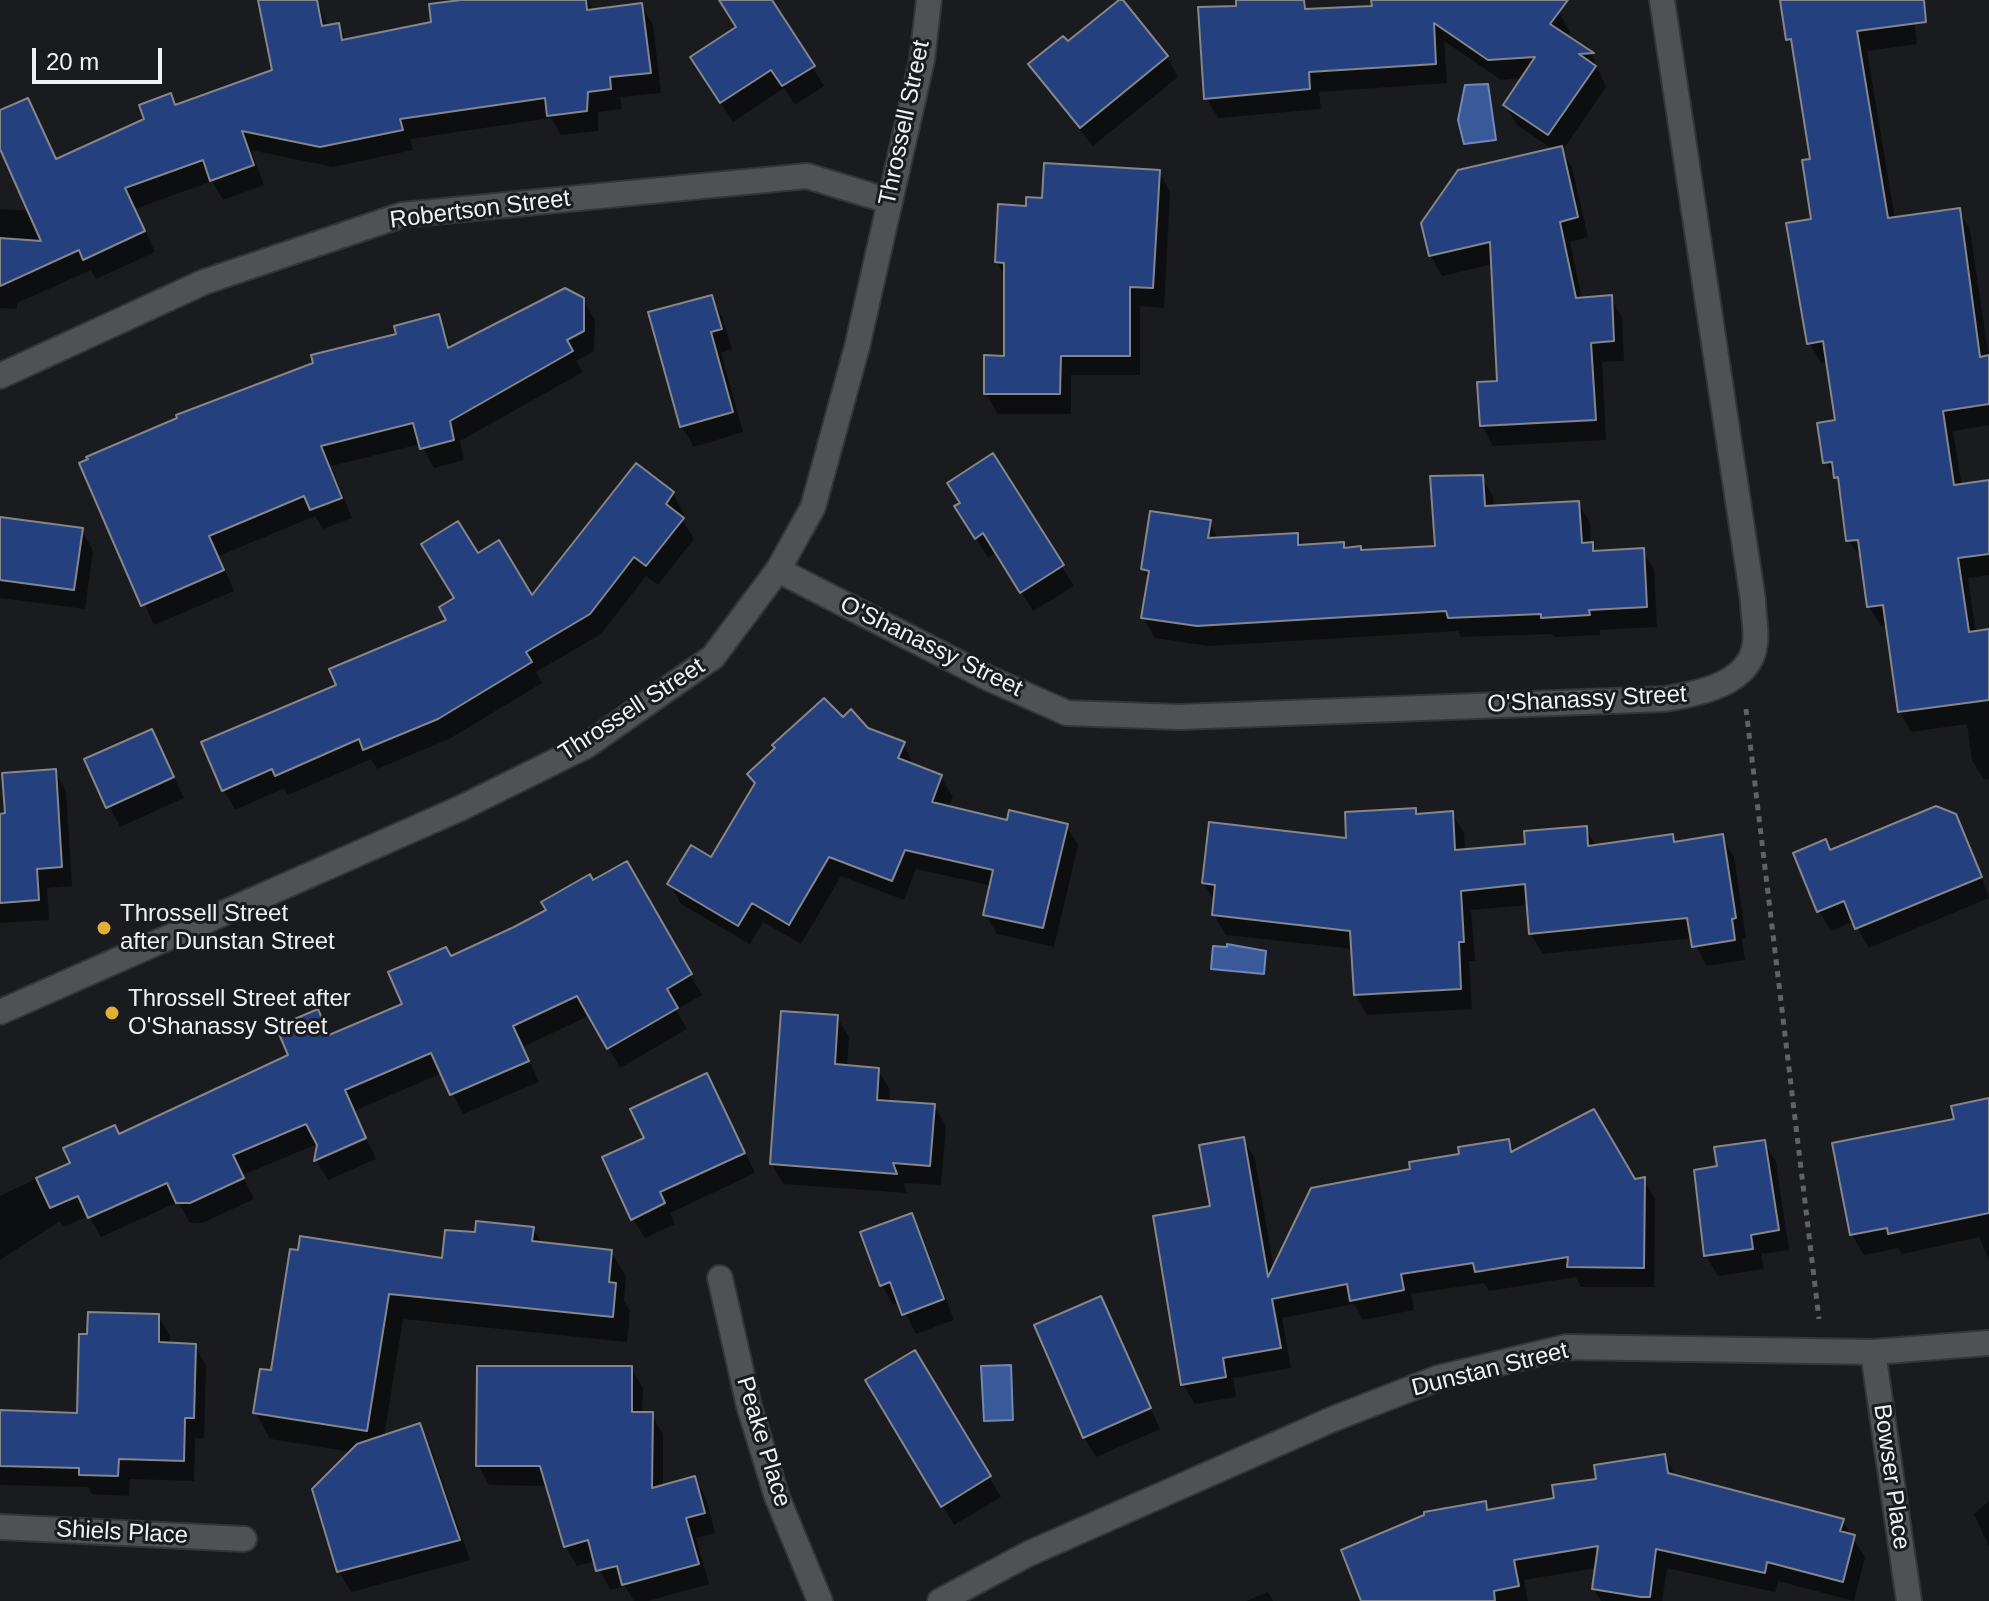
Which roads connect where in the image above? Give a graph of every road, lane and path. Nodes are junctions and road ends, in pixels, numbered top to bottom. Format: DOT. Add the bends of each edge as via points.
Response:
graph roads {
  1 [pos="929,0"];
  2 [pos="1662,0"];
  3 [pos="889,201"];
  4 [pos="0,376"];
  5 [pos="778,570"];
  6 [pos="1742,672"];
  7 [pos="0,1012"];
  8 [pos="720,1278"];
  9 [pos="1989,1343"];
  10 [pos="1823,1351"];
  11 [pos="1873,1352"];
  12 [pos="0,1527"];
  13 [pos="244,1539"];
  14 [pos="820,1601"];
  15 [pos="940,1601"];
  16 [pos="1909,1601"];
  1 -- 3 [label="street, Throssell Street" via="922,60"];
  2 -- 6 [label="street" via="1753,600 1755,647"];
  3 -- 4 [label="street, Robertson Street" via="807,176 402,215 204,282"];
  3 -- 5 [label="street, Throssell Street" via="857,347 813,507"];
  5 -- 6 [label="street, O'Shanassy Street" via="1067,713 1179,717 1665,699 1705,693"];
  5 -- 7 [label="street, Throssell Street" via="713,657 586,746 461,808"];
  6 -- 10 [label="path"];
  8 -- 14 [label="street, Peake Place" via="763,1452"];
  9 -- 11 [label="street, Dunstan Street"];
  10 -- 11 [label="street, Dunstan Street"];
  10 -- 15 [label="street, Dunstan Street" via="1566,1347 1438,1378 1028,1554"];
  11 -- 16 [label="street, Bowser Place"];
  12 -- 13 [label="street, Shiels Place"];
}
